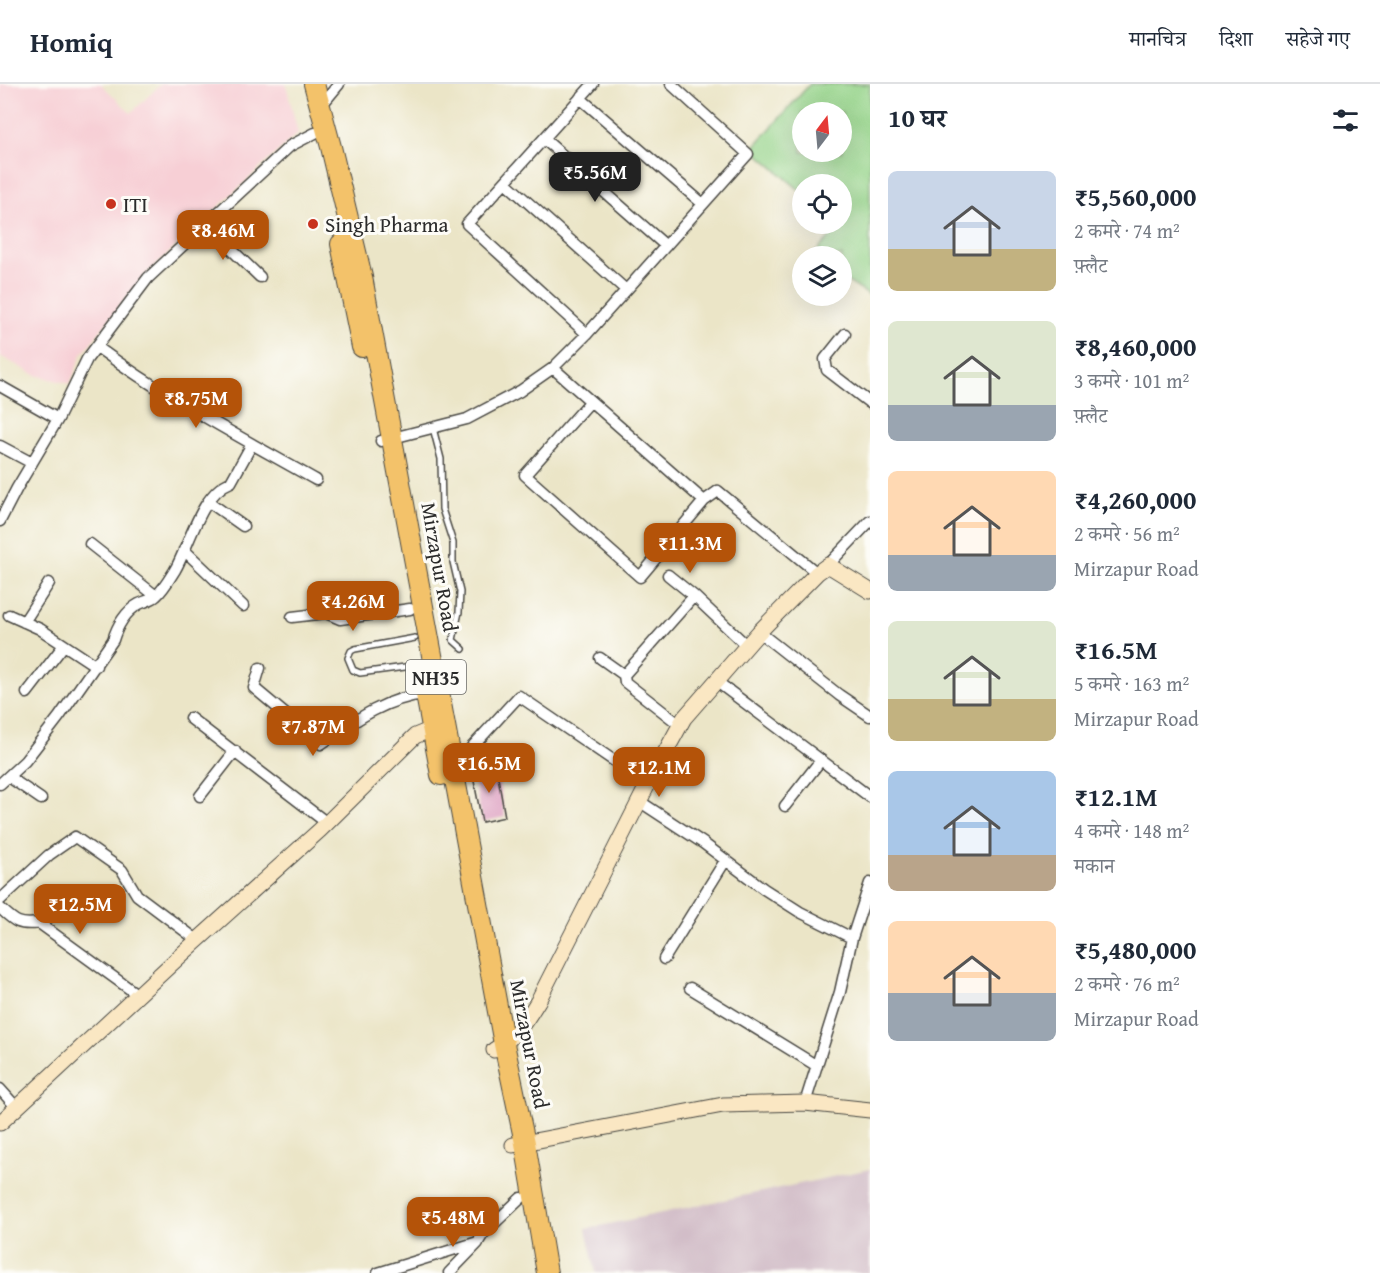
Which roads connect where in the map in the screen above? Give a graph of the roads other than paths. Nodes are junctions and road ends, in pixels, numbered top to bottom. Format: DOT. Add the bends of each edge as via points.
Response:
graph roads {
  1 [pos="300,84"];
  2 [pos="314,84"];
  3 [pos="339,84"];
  4 [pos="593,84"];
  5 [pos="671,84"];
  6 [pos="580,98"];
  7 [pos="320,107"];
  8 [pos="315,133"];
  9 [pos="544,139"];
  10 [pos="505,182"];
  11 [pos="703,204"];
  12 [pos="206,225"];
  13 [pos="666,246"];
  14 [pos="260,277"];
  15 [pos="626,290"];
  16 [pos="587,334"];
  17 [pos="845,334"];
  18 [pos="97,347"];
  19 [pos="553,368"];
  20 [pos="0,386"];
  21 [pos="590,402"];
  22 [pos="870,403"];
  23 [pos="58,419"];
  24 [pos="433,428"];
  25 [pos="387,439"];
  26 [pos="252,444"];
  27 [pos="0,446"];
  28 [pos="32,463"];
  29 [pos="316,480"];
  30 [pos="704,501"];
  31 [pos="209,502"];
  32 [pos="0,521"];
  33 [pos="870,521"];
  34 [pos="243,526"];
  35 [pos="90,544"];
  36 [pos="184,550"];
  37 [pos="823,569"];
  38 [pos="668,575"];
  39 [pos="49,583"];
  40 [pos="870,591"];
  41 [pos="156,596"];
  42 [pos="694,596"];
  43 [pos="243,606"];
  44 [pos="410,609"];
  45 [pos="9,615"];
  46 [pos="292,617"];
  47 [pos="24,622"];
  48 [pos="759,632"];
  49 [pos="416,638"];
  50 [pos="64,645"];
  51 [pos="747,646"];
  52 [pos="463,649"];
  53 [pos="600,658"];
  54 [pos="420,665"];
  55 [pos="96,666"];
  56 [pos="260,668"];
  57 [pos="624,675"];
  58 [pos="716,681"];
  59 [pos="27,693"];
  60 [pos="425,694"];
  61 [pos="870,716"];
  62 [pos="190,718"];
  63 [pos="680,725"];
  64 [pos="432,729"];
  65 [pos="235,751"];
  66 [pos="821,760"];
  67 [pos="445,761"];
  68 [pos="4,781"];
  69 [pos="648,784"];
  70 [pos="200,796"];
  71 [pos="870,797"];
  72 [pos="41,799"];
  73 [pos="639,801"];
  74 [pos="785,806"];
  75 [pos="327,823"];
  76 [pos="725,861"];
  77 [pos="870,883"];
  78 [pos="0,900"];
  79 [pos="0,908"];
  80 [pos="852,938"];
  81 [pos="197,940"];
  82 [pos="664,959"];
  83 [pos="690,988"];
  84 [pos="138,995"];
  85 [pos="499,1047"];
  86 [pos="817,1066"];
  87 [pos="0,1089"];
  88 [pos="805,1103"];
  89 [pos="17,1108"];
  90 [pos="870,1110"];
  91 [pos="0,1124"];
  92 [pos="519,1144"];
  93 [pos="521,1198"];
  94 [pos="478,1242"];
  95 [pos="378,1273"];
  96 [pos="450,1273"];
  97 [pos="534,1273"];
  98 [pos="547,1273"];
  1 -- 8 [label="highway, Mirzapur Road / NH35"];
  2 -- 7 [label="highway, Mirzapur Road / NH35"];
  3 -- 7 [label="street"];
  4 -- 6 [label="street"];
  5 -- 11 [label="street" via="748,154"];
  6 -- 9 [label="street"];
  6 -- 11 [label="street"];
  7 -- 25 [label="highway, Mirzapur Road / NH35" via="362,278"];
  8 -- 12 [label="street" via="290,146"];
  8 -- 25 [label="highway, Mirzapur Road / NH35"];
  9 -- 10 [label="street"];
  9 -- 13 [label="street"];
  10 -- 15 [label="street"];
  10 -- 16 [label="street" via="467,224"];
  11 -- 13 [label="street"];
  12 -- 14 [label="street"];
  12 -- 18 [label="street" via="148,278"];
  13 -- 15 [label="street"];
  15 -- 16 [label="street"];
  16 -- 19 [label="street"];
  17 -- 22 [label="street" via="825,359 827,370"];
  18 -- 23 [label="street" via="87,359"];
  18 -- 26 [label="street" via="193,411"];
  19 -- 21 [label="street"];
  19 -- 24 [label="street" via="496,405 467,419"];
  20 -- 23 [label="street"];
  21 -- 30 [label="street"];
  21 -- 30 [label="street" via="525,475 640,577"];
  23 -- 28 [label="street"];
  24 -- 25 [label="street"];
  24 -- 52 [label="lane" via="441,459 442,509 453,543 460,592 453,640"];
  25 -- 44 [label="highway, Mirzapur Road / NH35"];
  25 -- 67 [label="highway, Mirzapur Road / NH35"];
  26 -- 29 [label="street"];
  26 -- 31 [label="street" via="231,482 221,486"];
  27 -- 28 [label="street"];
  28 -- 32 [label="street"];
  30 -- 37 [label="street" via="718,491"];
  31 -- 34 [label="street"];
  31 -- 36 [label="street"];
  33 -- 37 [label="street"];
  35 -- 41 [label="street"];
  36 -- 41 [label="street"];
  36 -- 43 [label="street"];
  37 -- 40 [label="street"];
  37 -- 48 [label="street"];
  38 -- 42 [label="street"];
  39 -- 47 [label="street"];
  41 -- 55 [label="street" via="126,615"];
  42 -- 51 [label="street"];
  42 -- 57 [label="street"];
  44 -- 46 [label="street" via="340,619 326,613"];
  44 -- 49 [label="highway, Mirzapur Road / NH35"];
  45 -- 47 [label="street"];
  47 -- 50 [label="street"];
  48 -- 51 [label="street"];
  48 -- 61 [label="street"];
  49 -- 54 [label="highway, Mirzapur Road / NH35"];
  49 -- 54 [label="lane" via="355,649 349,654 349,662 353,670 364,674"];
  50 -- 55 [label="street"];
  50 -- 59 [label="street"];
  51 -- 58 [label="street"];
  53 -- 57 [label="street"];
  54 -- 60 [label="highway, Mirzapur Road / NH35"];
  55 -- 68 [label="street" via="32,752"];
  56 -- 60 [label="street" via="254,688 321,744 367,713 406,696"];
  57 -- 63 [label="street" via="625,682"];
  58 -- 63 [label="street"];
  58 -- 66 [label="street"];
  60 -- 64 [label="highway, Mirzapur Road / NH35"];
  62 -- 65 [label="street"];
  63 -- 69 [label="street"];
  64 -- 67 [label="highway, Mirzapur Road / NH35"];
  64 -- 75 [label="street" via="415,736"];
  65 -- 70 [label="street"];
  65 -- 75 [label="street"];
  66 -- 71 [label="street"];
  66 -- 74 [label="street"];
  67 -- 69 [label="street" via="462,758 519,696"];
  67 -- 85 [label="highway, Mirzapur Road / NH35"];
  68 -- 72 [label="street"];
  69 -- 73 [label="street"];
  73 -- 76 [label="street"];
  73 -- 85 [label="street" via="538,1000 522,1028"];
  75 -- 81 [label="street"];
  76 -- 80 [label="street" via="800,912"];
  76 -- 82 [label="street"];
  77 -- 80 [label="street"];
  78 -- 81 [label="street" via="75,837 122,870 137,894"];
  79 -- 84 [label="street" via="15,922 39,923"];
  80 -- 86 [label="street"];
  81 -- 84 [label="street"];
  83 -- 86 [label="street"];
  84 -- 89 [label="street"];
  85 -- 92 [label="highway, Mirzapur Road / NH35"];
  86 -- 88 [label="street"];
  87 -- 89 [label="street"];
  88 -- 90 [label="street"];
  88 -- 92 [label="street" via="723,1105"];
  89 -- 91 [label="street"];
  92 -- 93 [label="highway, Mirzapur Road / NH35"];
  92 -- 98 [label="highway, Mirzapur Road / NH35"];
  93 -- 94 [label="street"];
  93 -- 97 [label="highway, Mirzapur Road / NH35"];
  94 -- 95 [label="street"];
  94 -- 96 [label="street"];
}
